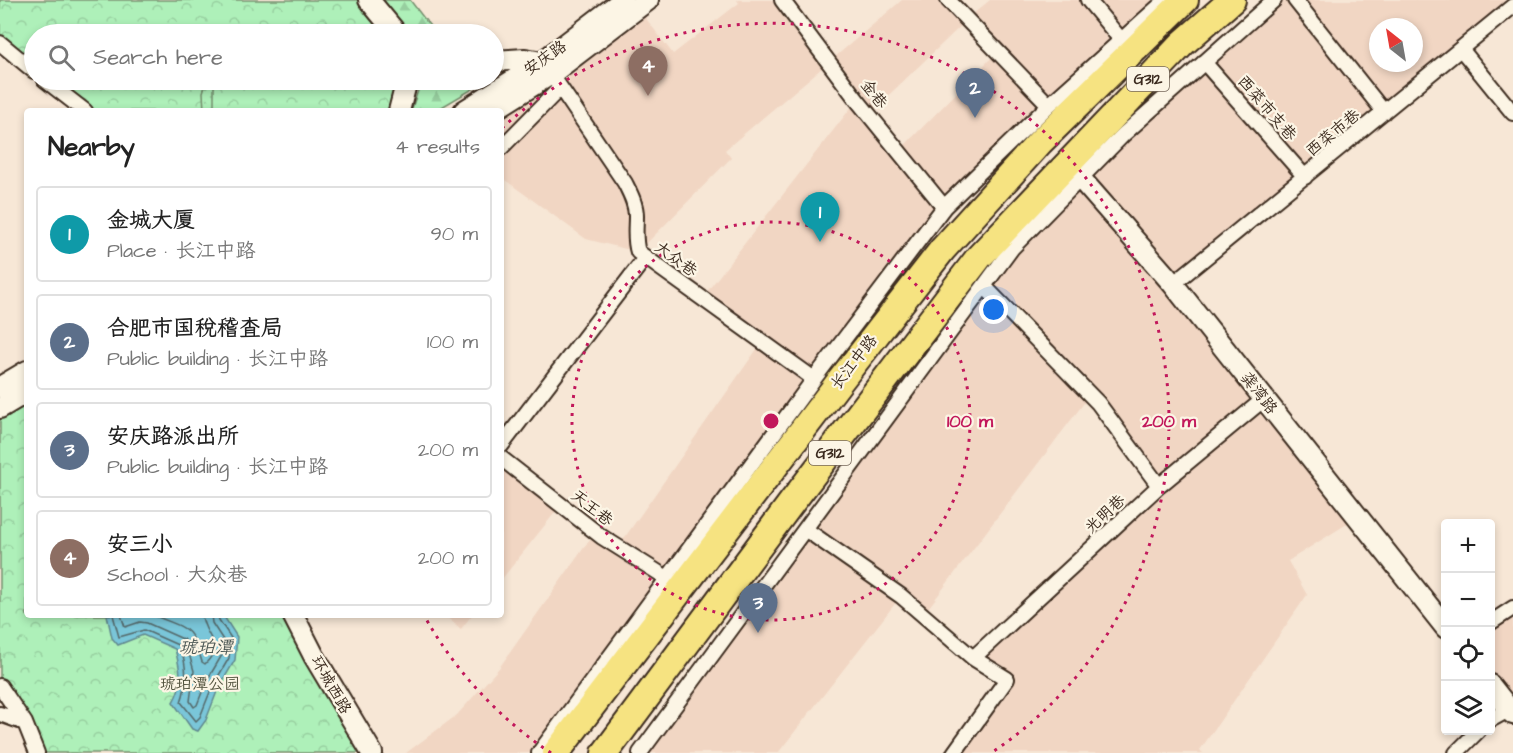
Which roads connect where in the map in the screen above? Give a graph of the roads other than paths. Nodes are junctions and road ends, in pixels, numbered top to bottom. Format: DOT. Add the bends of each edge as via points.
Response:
graph roads {
  1 [pos="622,0"];
  2 [pos="648,0"];
  3 [pos="782,0"];
  4 [pos="948,0"];
  5 [pos="1088,0"];
  6 [pos="1166,0"];
  7 [pos="1185,0"];
  8 [pos="1232,0"];
  9 [pos="1274,0"];
  10 [pos="1295,0"];
  11 [pos="375,6"];
  12 [pos="1513,6"];
  13 [pos="389,24"];
  14 [pos="1122,41"];
  15 [pos="0,43"];
  16 [pos="1461,49"];
  17 [pos="504,60"];
  18 [pos="1204,62"];
  19 [pos="24,63"];
  20 [pos="551,75"];
  21 [pos="58,90"];
  22 [pos="404,90"];
  23 [pos="1049,105"];
  24 [pos="81,108"];
  25 [pos="400,108"];
  26 [pos="471,108"];
  27 [pos="497,108"];
  28 [pos="1384,112"];
  29 [pos="1513,113"];
  30 [pos="504,144"];
  31 [pos="1074,170"];
  32 [pos="1305,177"];
  33 [pos="944,207"];
  34 [pos="645,258"];
  35 [pos="1173,284"];
  36 [pos="984,286"];
  37 [pos="24,373"];
  38 [pos="814,379"];
  39 [pos="0,387"];
  40 [pos="24,394"];
  41 [pos="1264,399"];
  42 [pos="0,408"];
  43 [pos="504,442"];
  44 [pos="504,460"];
  45 [pos="1159,486"];
  46 [pos="805,529"];
  47 [pos="667,578"];
  48 [pos="1513,608"];
  49 [pos="295,618"];
  50 [pos="1495,620"];
  51 [pos="1445,627"];
  52 [pos="973,658"];
  53 [pos="0,686"];
  54 [pos="1495,690"];
  55 [pos="1511,711"];
  56 [pos="0,714"];
  57 [pos="1495,718"];
  58 [pos="25,723"];
  59 [pos="1474,735"];
  60 [pos="37,753"];
  61 [pos="372,753"];
  62 [pos="539,753"];
  63 [pos="556,753"];
  64 [pos="605,753"];
  65 [pos="640,753"];
  66 [pos="954,753"];
  67 [pos="1456,753"];
  1 -- 20 [label="street, 安庆路"];
  2 -- 20 [label="street, 安庆路"];
  3 -- 33 [label="street, 金巷"];
  4 -- 23 [label="street"];
  5 -- 14 [label="street"];
  6 -- 14 [label="street"];
  7 -- 63 [label="highway, 长江中路 / G312" via="1040,142 942,250"];
  8 -- 31 [label="highway, G312" via="1183,43"];
  9 -- 18 [label="street"];
  10 -- 28 [label="street"];
  11 -- 13 [label="street"];
  12 -- 16 [label="street, 西菜市巷"];
  14 -- 23 [label="street"];
  15 -- 19 [label="street"];
  16 -- 28 [label="street, 西菜市巷"];
  16 -- 29 [label="street"];
  17 -- 20 [label="street" via="525,59"];
  18 -- 31 [label="street" via="1124,134"];
  18 -- 32 [label="street, 西菜市支巷"];
  20 -- 26 [label="street, 安庆路"];
  20 -- 27 [label="street, 安庆路"];
  20 -- 30 [label="street"];
  20 -- 34 [label="street, 大众巷" via="625,183 635,207 636,247"];
  21 -- 24 [label="street"];
  22 -- 25 [label="street"];
  23 -- 33 [label="street"];
  28 -- 32 [label="street, 西菜市巷"];
  31 -- 35 [label="street, 龚湾路"];
  31 -- 36 [label="street"];
  31 -- 64 [label="highway, G312" via="980,257"];
  32 -- 35 [label="street, 西菜市巷"];
  33 -- 38 [label="street"];
  34 -- 38 [label="street, 大众巷"];
  34 -- 43 [label="street"];
  35 -- 41 [label="street, 龚湾路"];
  36 -- 45 [label="street" via="1098,403"];
  36 -- 46 [label="street"];
  37 -- 39 [label="street"];
  38 -- 47 [label="street"];
  40 -- 42 [label="street"];
  41 -- 45 [label="street, 光明巷"];
  41 -- 51 [label="street, 龚湾路"];
  44 -- 47 [label="street, 天王巷" via="603,537"];
  45 -- 52 [label="street, 光明巷"];
  46 -- 52 [label="street" via="901,596"];
  46 -- 65 [label="street"];
  47 -- 62 [label="street"];
  48 -- 50 [label="street"];
  49 -- 61 [label="street, 环城西路"];
  52 -- 66 [label="street" via="1007,679"];
  53 -- 58 [label="street"];
  54 -- 55 [label="street"];
  55 -- 57 [label="street"];
  56 -- 58 [label="street"];
  58 -- 60 [label="street"];
  59 -- 67 [label="street"];
}
